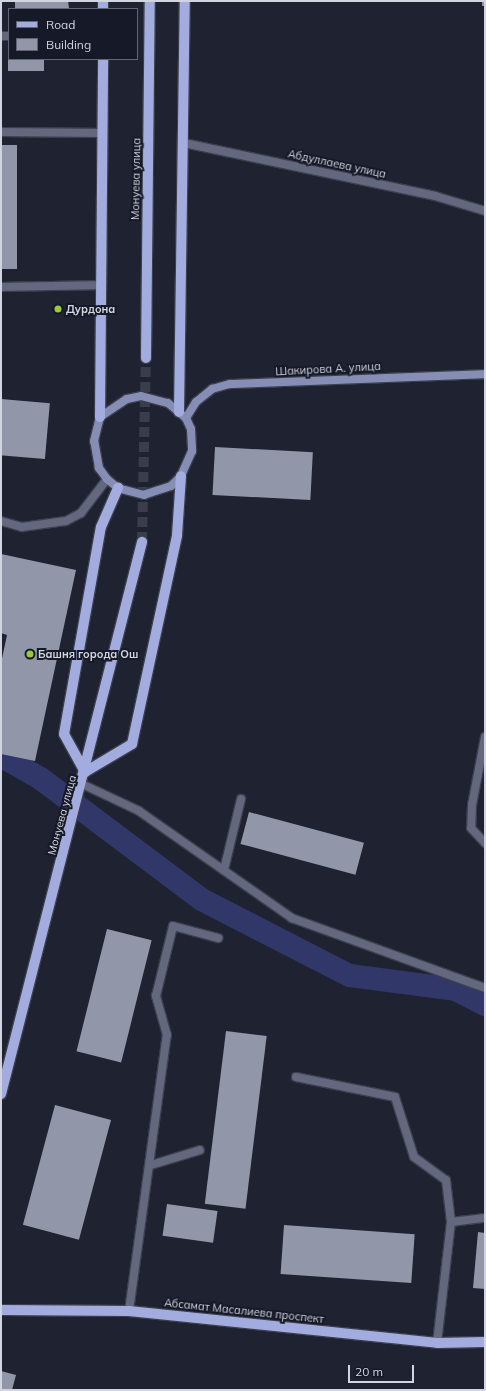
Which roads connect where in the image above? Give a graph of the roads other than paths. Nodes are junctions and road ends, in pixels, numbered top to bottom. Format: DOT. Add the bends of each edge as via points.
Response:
graph roads {
  1 [pos="150,1"];
  2 [pos="185,1"];
  3 [pos="103,60"];
  4 [pos="1,132"];
  5 [pos="102,133"];
  6 [pos="184,143"];
  7 [pos="485,211"];
  8 [pos="101,285"];
  9 [pos="1,287"];
  10 [pos="146,358"];
  11 [pos="485,374"];
  12 [pos="182,415"];
  13 [pos="100,417"];
  14 [pos="181,476"];
  15 [pos="107,479"];
  16 [pos="118,488"];
  17 [pos="1,521"];
  18 [pos="142,542"];
  19 [pos="485,737"];
  20 [pos="85,772"];
  21 [pos="82,784"];
  22 [pos="241,799"];
  23 [pos="485,843"];
  24 [pos="224,870"];
  25 [pos="218,938"];
  26 [pos="485,988"];
  27 [pos="296,1077"];
  28 [pos="1,1094"];
  29 [pos="200,1150"];
  30 [pos="151,1165"];
  31 [pos="485,1218"];
  32 [pos="451,1222"];
  33 [pos="1,1310"];
  34 [pos="129,1311"];
  35 [pos="485,1342"];
  36 [pos="437,1343"];
  1 -- 10 [label="main road, Монуева улица"];
  2 -- 6 [label="main road"];
  3 -- 5 [label="main road"];
  4 -- 5 [label="street"];
  5 -- 8 [label="main road"];
  6 -- 7 [label="street, Абдуллаева улица" via="435,196"];
  6 -- 12 [label="main road"];
  8 -- 9 [label="street"];
  8 -- 13 [label="main road"];
  11 -- 12 [label="main road, Шакирова А. улица" via="230,384 212,389"];
  12 -- 13 [label="main road" via="168,403 141,396 127,399"];
  12 -- 14 [label="main road" via="191,429 192,451"];
  13 -- 15 [label="main road" via="94,441 94,455"];
  14 -- 16 [label="main road" via="164,489 144,495"];
  14 -- 20 [label="main road" via="177,535 132,744"];
  15 -- 16 [label="main road"];
  15 -- 17 [label="street" via="81,514 66,521 22,527"];
  16 -- 20 [label="main road" via="100,527 64,734"];
  18 -- 20 [label="main road, Монуева улица"];
  19 -- 23 [label="street" via="472,805 471,828"];
  20 -- 21 [label="main road, Монуева улица"];
  21 -- 24 [label="street" via="138,811"];
  21 -- 28 [label="main road, Монуева улица"];
  22 -- 24 [label="street"];
  24 -- 26 [label="street" via="292,918"];
  25 -- 30 [label="street" via="173,926 156,996 168,1035"];
  27 -- 32 [label="street" via="395,1097 414,1157 446,1180"];
  29 -- 30 [label="street"];
  30 -- 34 [label="street"];
  31 -- 32 [label="street"];
  32 -- 36 [label="street"];
  33 -- 34 [label="main road, Абсамат Масалиева проспект"];
  34 -- 36 [label="main road, Абсамат Масалиева проспект"];
  35 -- 36 [label="main road, Абсамат Масалиева проспект"];
}
